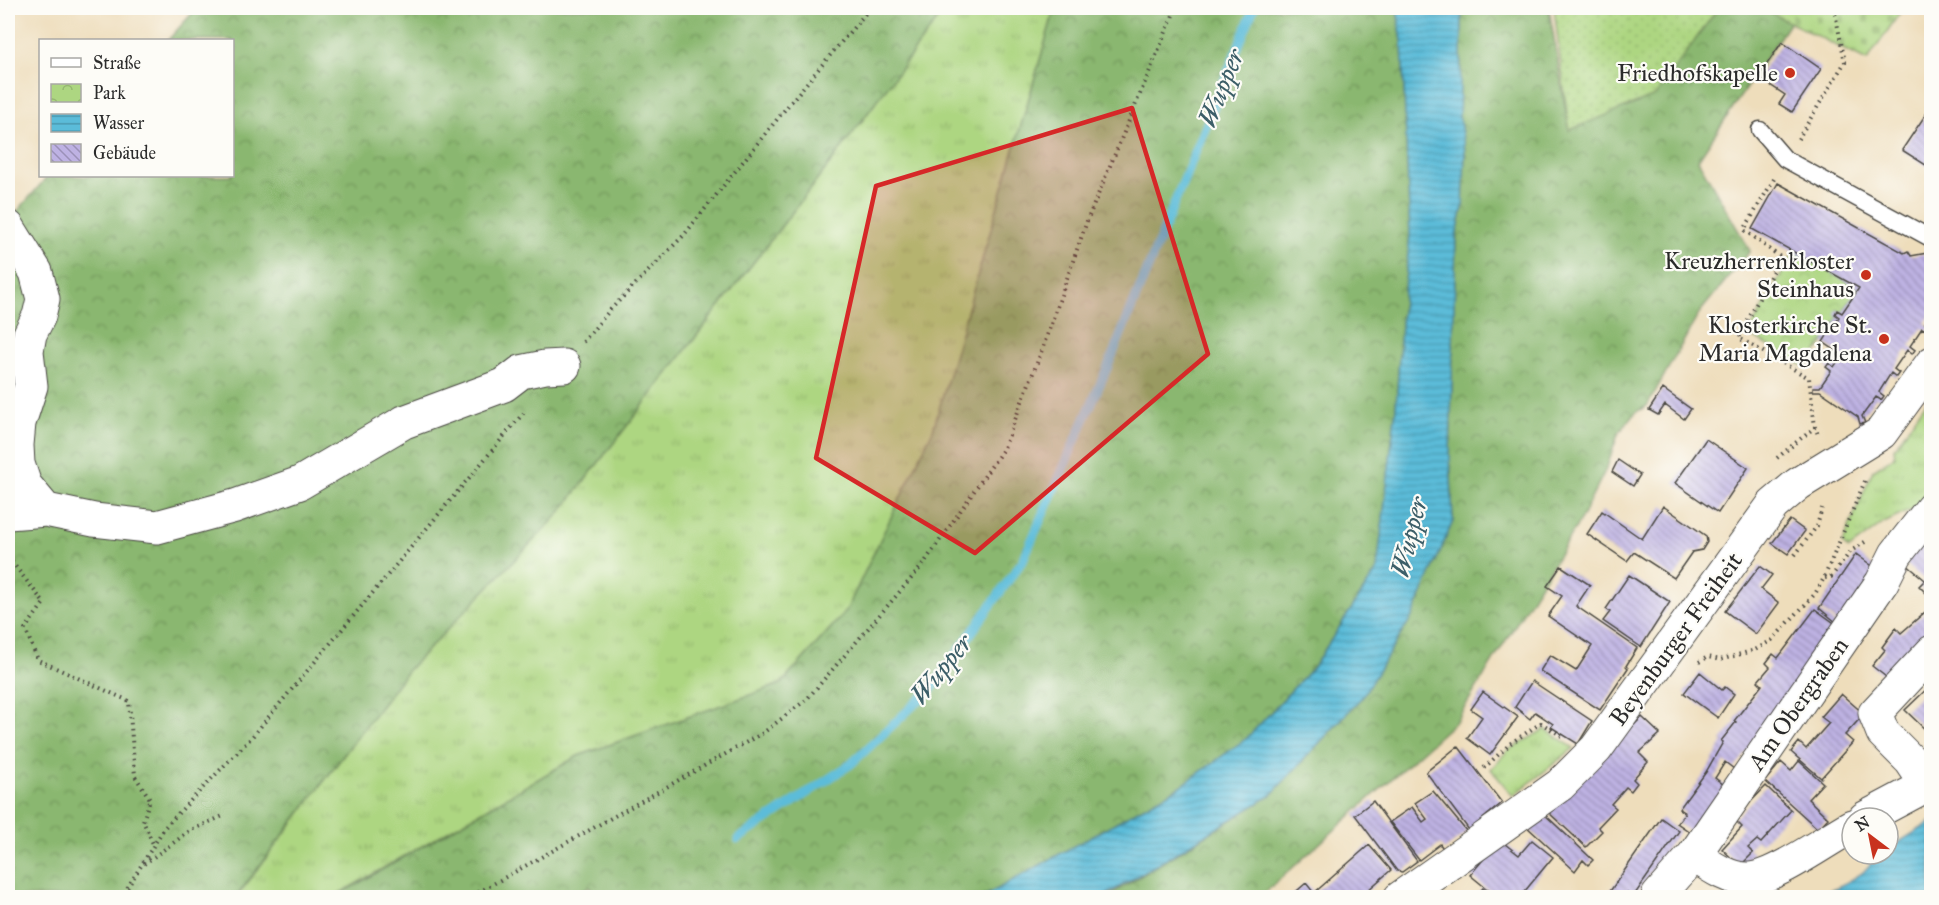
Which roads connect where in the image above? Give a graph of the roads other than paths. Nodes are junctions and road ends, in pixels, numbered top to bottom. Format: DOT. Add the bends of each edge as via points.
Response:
graph roads {
  1 [pos="1760,130"];
  2 [pos="8,227"];
  3 [pos="1932,239"];
  4 [pos="1932,363"];
  5 [pos="564,366"];
  6 [pos="1932,508"];
  7 [pos="46,510"];
  8 [pos="8,513"];
  9 [pos="1932,652"];
  10 [pos="1888,806"];
  11 [pos="1840,832"];
  12 [pos="1694,855"];
  13 [pos="1658,896"];
  14 [pos="1400,897"];
  1 -- 3 [label="lane" via="1785,159"];
  2 -- 7 [label="street" via="36,272 43,299 30,334 27,351 31,386 19,423 17,445 18,465 25,484"];
  4 -- 14 [label="street, Beyenburger Freiheit" via="1881,434 1785,494 1773,506 1590,755 1560,785"];
  5 -- 7 [label="street" via="521,372 504,385 404,422 300,483 235,506 157,526 93,520"];
  6 -- 12 [label="street, Am Obergraben" via="1896,554 1882,582"];
  7 -- 8 [label="street"];
  9 -- 10 [label="street" via="1875,713 1883,733 1911,761 1927,785"];
  11 -- 12 [label="street" via="1774,872 1750,879 1715,869"];
  12 -- 13 [label="street, Am Obergraben"];
}
